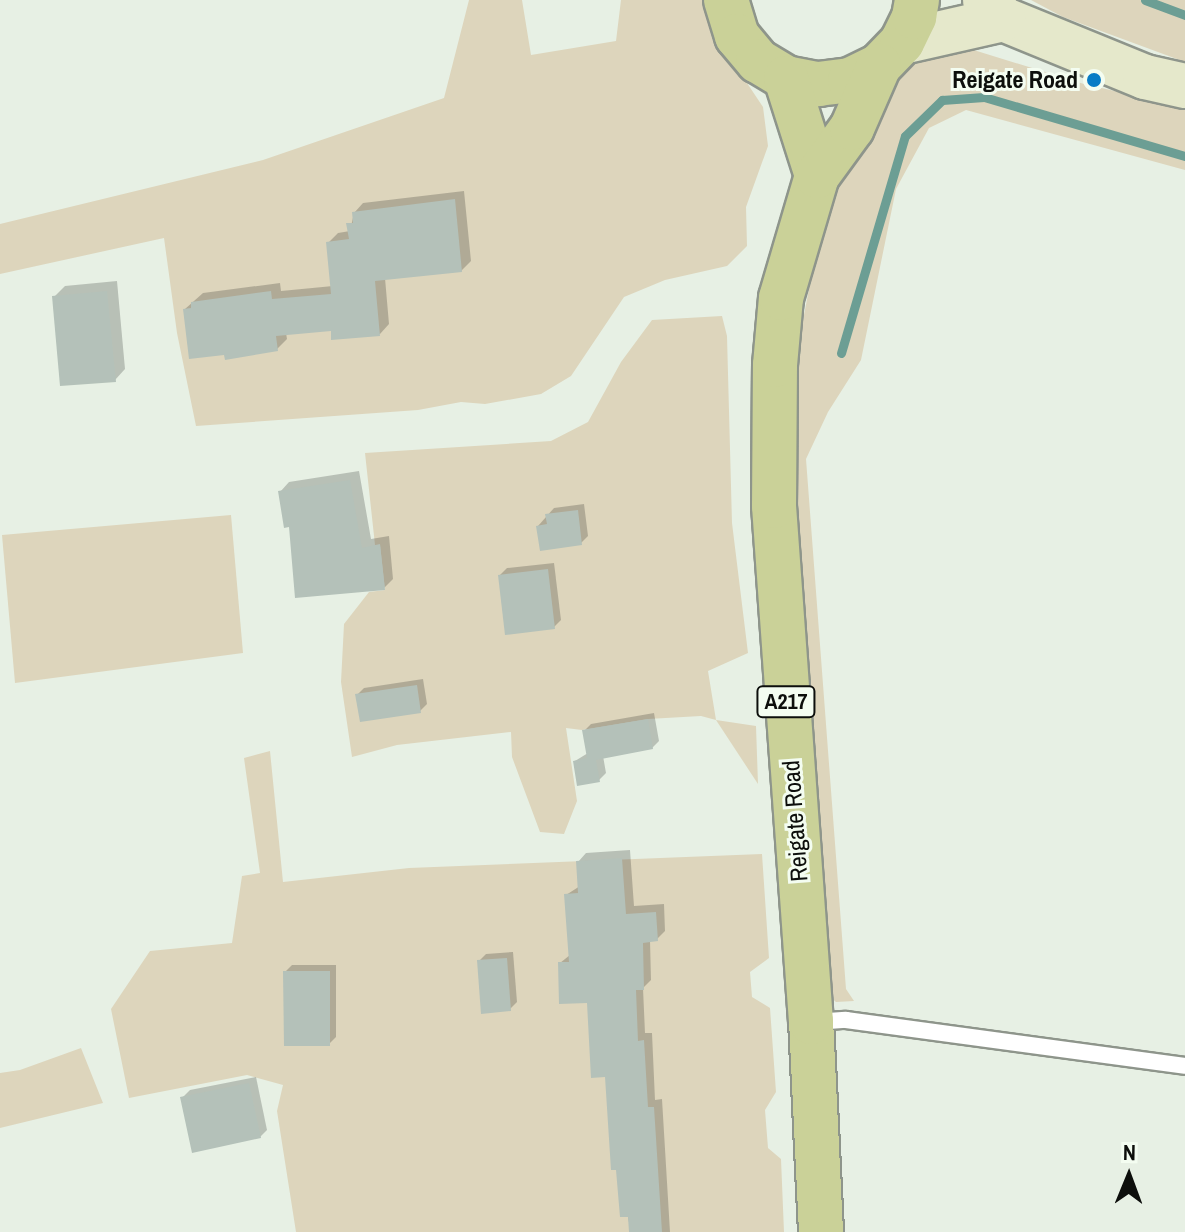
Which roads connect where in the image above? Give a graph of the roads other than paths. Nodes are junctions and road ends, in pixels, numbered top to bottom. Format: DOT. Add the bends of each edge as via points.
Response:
graph roads {
  1 [pos="726,0"];
  2 [pos="917,0"];
  3 [pos="994,9"];
  4 [pos="891,54"];
  5 [pos="786,78"];
  6 [pos="1185,86"];
  7 [pos="817,176"];
  8 [pos="811,1022"];
  9 [pos="1185,1066"];
  10 [pos="821,1232"];
  1 -- 5 [label="main road" via="737,36 758,61"];
  2 -- 4 [label="main road, Reigate Road" via="914,17"];
  3 -- 4 [label="street"];
  3 -- 6 [label="street" via="1145,77"];
  4 -- 5 [label="main road" via="840,82"];
  4 -- 7 [label="main road, Reigate Road / A217" via="852,128"];
  5 -- 7 [label="main road"];
  7 -- 8 [label="main road, Reigate Road / A217" via="781,298 774,424 775,521"];
  8 -- 9 [label="lane" via="846,1020"];
  8 -- 10 [label="main road, Reigate Road / A217"];
}
